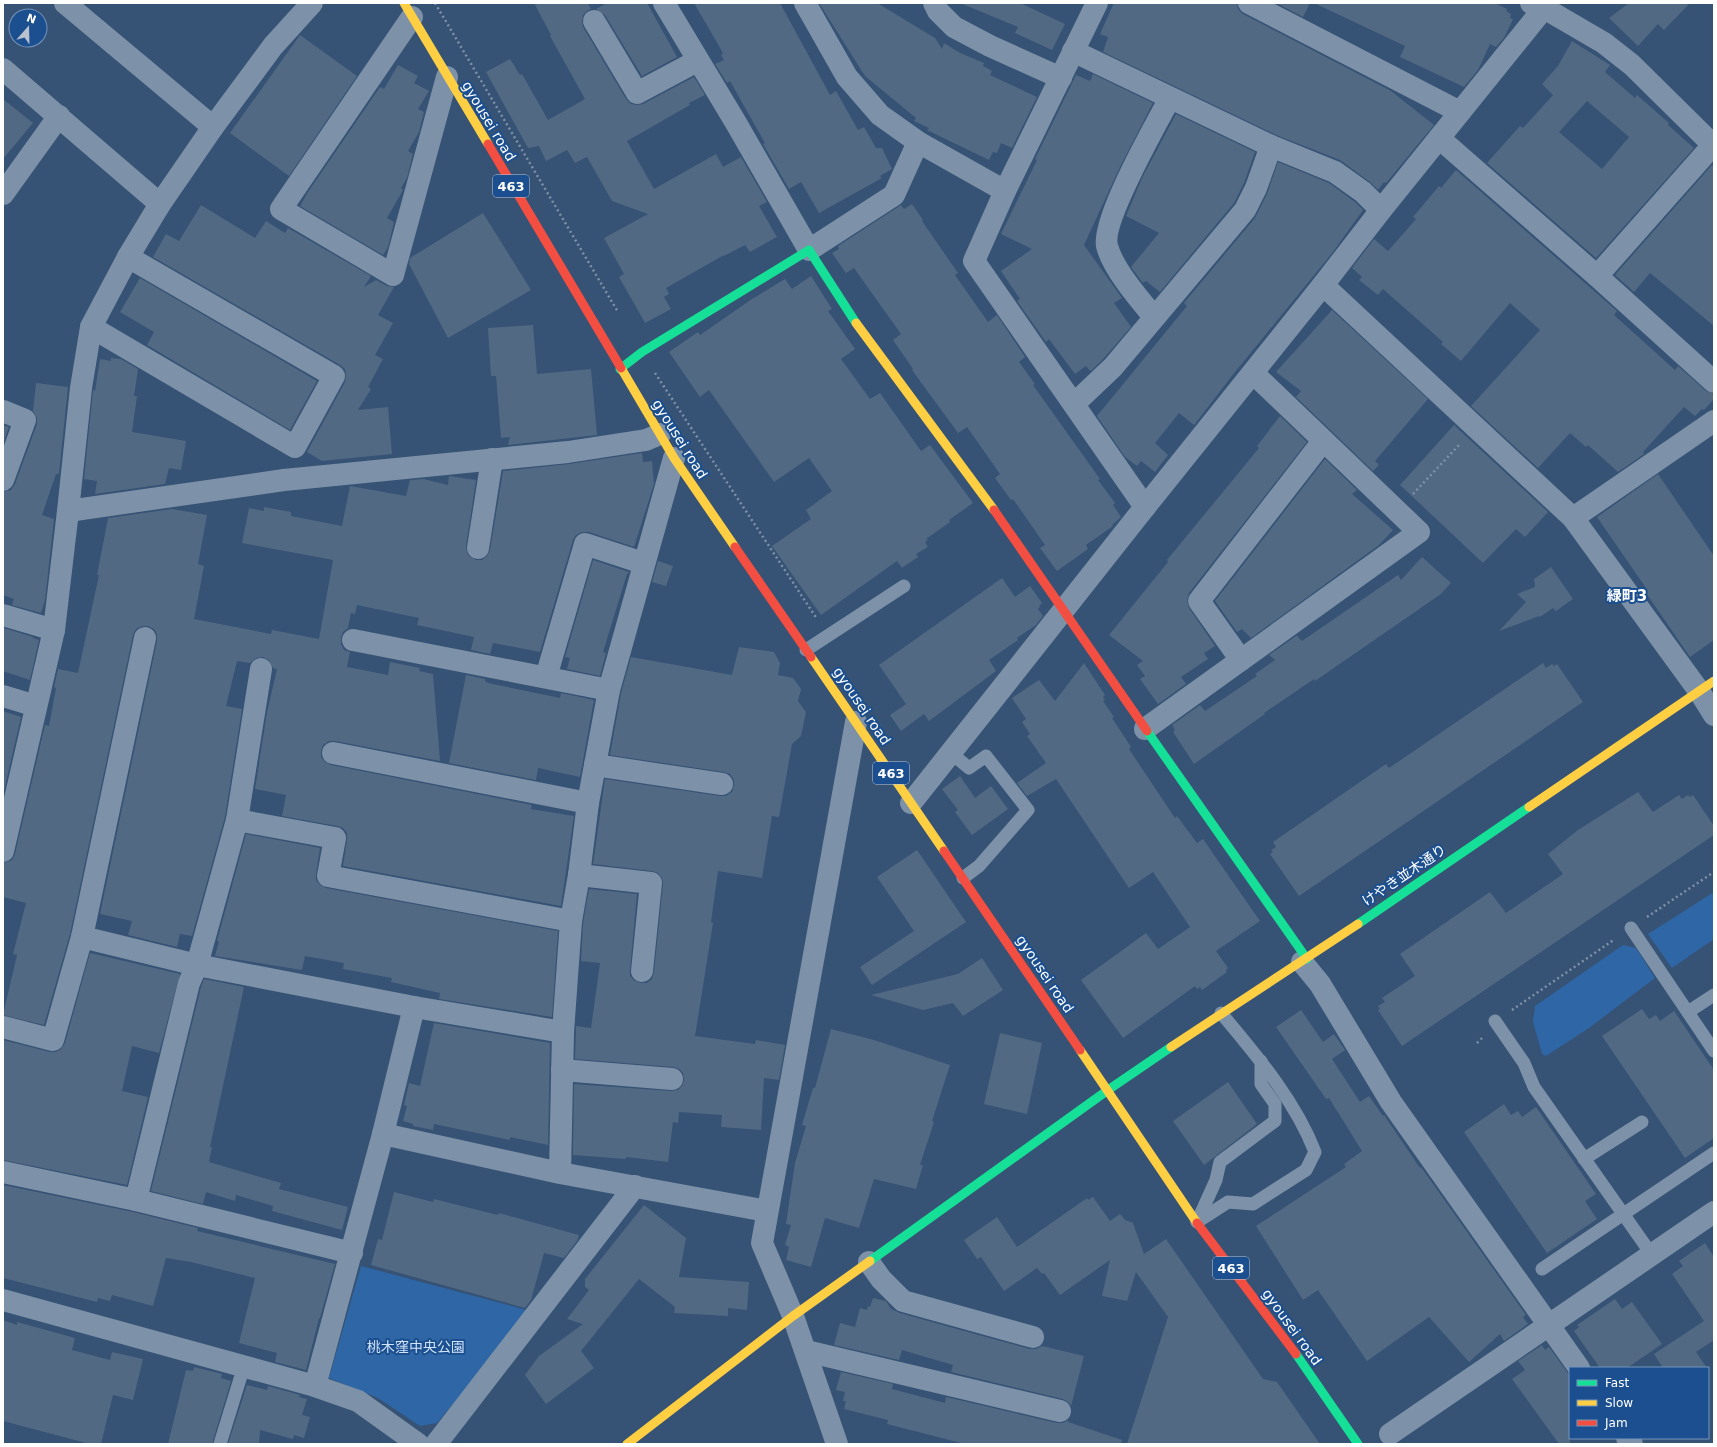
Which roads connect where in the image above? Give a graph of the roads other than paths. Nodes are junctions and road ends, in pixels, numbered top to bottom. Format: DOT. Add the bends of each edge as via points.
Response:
graph roads {
  1 [pos="65,3"];
  2 [pos="312,3"];
  3 [pos="664,3"];
  4 [pos="805,3"];
  5 [pos="934,3"];
  6 [pos="1097,3"];
  7 [pos="1249,3"];
  8 [pos="1541,5"];
  9 [pos="408,10"];
  10 [pos="594,22"];
  11 [pos="1073,52"];
  12 [pos="697,60"];
  13 [pos="3,69"];
  14 [pos="447,77"];
  15 [pos="1061,78"];
  16 [pos="1170,98"];
  17 [pos="1460,112"];
  18 [pos="59,116"];
  19 [pos="213,127"];
  20 [pos="1439,138"];
  21 [pos="918,142"];
  22 [pos="1271,146"];
  23 [pos="1713,146"];
  24 [pos="1005,191"];
  25 [pos="3,194"];
  26 [pos="160,204"];
  27 [pos="1381,210"];
  28 [pos="809,250"];
  29 [pos="128,257"];
  30 [pos="1596,276"];
  31 [pos="1323,285"];
  32 [pos="1154,317"];
  33 [pos="91,327"];
  34 [pos="620,369"];
  35 [pos="1252,374"];
  36 [pos="1714,382"];
  37 [pos="1074,404"];
  38 [pos="3,411"];
  39 [pos="1714,421"];
  40 [pos="660,434"];
  41 [pos="1323,441"];
  42 [pos="295,447"];
  43 [pos="674,458"];
  44 [pos="492,459"];
  45 [pos="3,480"];
  46 [pos="284,480"];
  47 [pos="1145,507"];
  48 [pos="68,511"];
  49 [pos="1572,522"];
  50 [pos="478,548"];
  51 [pos="643,563"];
  52 [pos="904,586"];
  53 [pos="1063,612"];
  54 [pos="3,615"];
  55 [pos="54,630"];
  56 [pos="145,638"];
  57 [pos="353,640"];
  58 [pos="806,650"];
  59 [pos="1241,660"];
  60 [pos="261,669"];
  61 [pos="546,677"];
  62 [pos="1706,686"];
  63 [pos="609,690"];
  64 [pos="3,696"];
  65 [pos="36,706"];
  66 [pos="1714,715"];
  67 [pos="856,722"];
  68 [pos="1145,729"];
  69 [pos="334,753"];
  70 [pos="951,753"];
  71 [pos="594,765"];
  72 [pos="722,784"];
  73 [pos="588,803"];
  74 [pos="912,803"];
  75 [pos="237,820"];
  76 [pos="3,851"];
  77 [pos="579,875"];
  78 [pos="963,878"];
  79 [pos="571,921"];
  80 [pos="1631,928"];
  81 [pos="82,937"];
  82 [pos="1304,960"];
  83 [pos="197,965"];
  84 [pos="642,971"];
  85 [pos="1714,995"];
  86 [pos="414,1007"];
  87 [pos="1221,1012"];
  88 [pos="1688,1012"];
  89 [pos="1495,1021"];
  90 [pos="3,1027"];
  91 [pos="563,1032"];
  92 [pos="1714,1050"];
  93 [pos="1261,1061"];
  94 [pos="562,1070"];
  95 [pos="672,1079"];
  96 [pos="1108,1090"];
  97 [pos="1642,1122"];
  98 [pos="383,1134"];
  99 [pos="1714,1153"];
  100 [pos="1584,1159"];
  101 [pos="3,1172"];
  102 [pos="560,1173"];
  103 [pos="635,1186"];
  104 [pos="136,1200"];
  105 [pos="767,1211"];
  106 [pos="1714,1212"];
  107 [pos="1623,1215"];
  108 [pos="1197,1222"];
  109 [pos="352,1252"];
  110 [pos="1652,1255"];
  111 [pos="869,1262"];
  112 [pos="1542,1269"];
  113 [pos="3,1300"];
  114 [pos="793,1316"];
  115 [pos="1550,1326"];
  116 [pos="1033,1337"];
  117 [pos="806,1351"];
  118 [pos="244,1366"];
  119 [pos="1578,1367"];
  120 [pos="315,1386"];
  121 [pos="1060,1411"];
  122 [pos="1390,1434"];
  123 [pos="220,1444"];
  124 [pos="418,1444"];
  125 [pos="436,1444"];
  126 [pos="627,1444"];
  127 [pos="837,1444"];
  128 [pos="1358,1444"];
  1 -- 19 [label="street"];
  2 -- 19 [label="street" via="273,46"];
  3 -- 12 [label="street"];
  4 -- 21 [label="street" via="847,76 880,116"];
  5 -- 15 [label="street" via="938,11 954,27"];
  6 -- 11 [label="street"];
  7 -- 17 [label="street"];
  8 -- 17 [label="street"];
  8 -- 23 [label="street" via="1604,43 1632,64"];
  9 -- 14 [label="main road, gyousei road / 463"];
  9 -- 14 [label="street" via="281,209 393,275"];
  10 -- 12 [label="street" via="637,93"];
  11 -- 15 [label="street"];
  11 -- 16 [label="street"];
  12 -- 28 [label="street"];
  13 -- 18 [label="street"];
  14 -- 34 [label="main road, gyousei road / 463"];
  15 -- 24 [label="street"];
  16 -- 22 [label="street"];
  16 -- 32 [label="street" via="1118,200 1107,244 1113,261"];
  17 -- 20 [label="street"];
  18 -- 25 [label="street"];
  18 -- 26 [label="street"];
  19 -- 26 [label="street"];
  20 -- 27 [label="street"];
  20 -- 30 [label="street"];
  21 -- 24 [label="street"];
  21 -- 28 [label="street" via="894,195"];
  22 -- 27 [label="street" via="1335,172 1363,192"];
  22 -- 32 [label="street" via="1245,210"];
  23 -- 30 [label="street"];
  24 -- 37 [label="street" via="974,260"];
  26 -- 29 [label="street"];
  27 -- 31 [label="street"];
  28 -- 34 [label="main road" via="642,352"];
  28 -- 53 [label="main road" via="862,333 977,486"];
  29 -- 33 [label="street"];
  29 -- 42 [label="street" via="334,376"];
  30 -- 36 [label="street"];
  31 -- 35 [label="street"];
  31 -- 49 [label="street" via="1476,427"];
  32 -- 37 [label="street" via="1113,367"];
  33 -- 42 [label="street"];
  33 -- 48 [label="street" via="81,388"];
  34 -- 40 [label="main road, gyousei road / 463"];
  35 -- 41 [label="street"];
  35 -- 47 [label="street"];
  37 -- 47 [label="street"];
  38 -- 45 [label="street" via="25,420"];
  39 -- 49 [label="street"];
  40 -- 43 [label="main road, gyousei road / 463"];
  40 -- 44 [label="street" via="646,440 568,452"];
  41 -- 59 [label="street" via="1199,601"];
  41 -- 59 [label="street" via="1419,532"];
  42 -- 46 [label="street" via="286,465"];
  43 -- 51 [label="street"];
  43 -- 58 [label="main road, gyousei road / 463"];
  44 -- 46 [label="street"];
  44 -- 50 [label="street"];
  46 -- 48 [label="street"];
  47 -- 53 [label="street"];
  48 -- 55 [label="street"];
  49 -- 62 [label="street"];
  51 -- 61 [label="street" via="585,544"];
  51 -- 63 [label="street"];
  52 -- 58 [label="lane"];
  53 -- 68 [label="main road"];
  53 -- 70 [label="street"];
  54 -- 55 [label="street"];
  55 -- 65 [label="street"];
  56 -- 81 [label="street"];
  57 -- 61 [label="street"];
  58 -- 67 [label="main road, gyousei road / 463"];
  59 -- 68 [label="street"];
  60 -- 75 [label="street"];
  61 -- 63 [label="street"];
  62 -- 66 [label="street"];
  62 -- 82 [label="main road, けやき並木通り"];
  63 -- 71 [label="street"];
  64 -- 65 [label="street"];
  65 -- 76 [label="street"];
  67 -- 74 [label="main road, gyousei road / 463"];
  67 -- 105 [label="street"];
  68 -- 82 [label="main road" via="1225,834"];
  69 -- 73 [label="street"];
  70 -- 74 [label="street"];
  70 -- 78 [label="lane" via="969,768 986,756 1028,810 979,866"];
  71 -- 72 [label="street"];
  71 -- 73 [label="street"];
  73 -- 77 [label="street"];
  74 -- 78 [label="main road, gyousei road / 463"];
  75 -- 79 [label="street" via="335,838 328,876"];
  75 -- 83 [label="street"];
  77 -- 79 [label="street"];
  77 -- 84 [label="street" via="651,883"];
  78 -- 96 [label="main road, gyousei road / 463"];
  79 -- 91 [label="street"];
  80 -- 88 [label="lane"];
  81 -- 83 [label="street"];
  81 -- 90 [label="street" via="53,1040"];
  82 -- 87 [label="main road, けやき並木通り"];
  82 -- 115 [label="street" via="1391,1102"];
  83 -- 86 [label="street"];
  83 -- 104 [label="street" via="189,983"];
  85 -- 88 [label="lane"];
  86 -- 91 [label="street"];
  86 -- 98 [label="street"];
  87 -- 93 [label="lane"];
  87 -- 96 [label="main road, けやき並木通り"];
  88 -- 92 [label="lane"];
  89 -- 100 [label="lane" via="1524,1063 1534,1087"];
  91 -- 94 [label="street"];
  93 -- 108 [label="lane" via="1261,1084 1275,1104 1274,1121 1220,1162 1216,1180"];
  93 -- 108 [label="lane" via="1306,1130 1315,1152 1306,1170 1253,1204 1228,1202"];
  94 -- 95 [label="street"];
  94 -- 102 [label="street"];
  96 -- 108 [label="main road, gyousei road / 463"];
  96 -- 111 [label="main road, けやき並木通り"];
  97 -- 100 [label="lane"];
  98 -- 102 [label="street"];
  98 -- 109 [label="street"];
  99 -- 107 [label="lane"];
  100 -- 107 [label="lane"];
  101 -- 104 [label="street"];
  102 -- 103 [label="street"];
  103 -- 105 [label="street"];
  103 -- 125 [label="street"];
  104 -- 109 [label="street"];
  105 -- 114 [label="street" via="762,1243"];
  106 -- 110 [label="street"];
  107 -- 110 [label="lane"];
  107 -- 112 [label="lane"];
  108 -- 128 [label="main road, gyousei road / 463" via="1285,1339"];
  109 -- 120 [label="street"];
  110 -- 115 [label="street"];
  111 -- 114 [label="main road, けやき並木通り"];
  111 -- 116 [label="street" via="881,1279 903,1301"];
  113 -- 118 [label="street"];
  114 -- 117 [label="street"];
  114 -- 126 [label="main road, けやき並木通り"];
  115 -- 119 [label="street"];
  115 -- 122 [label="street"];
  117 -- 121 [label="street"];
  117 -- 127 [label="street"];
  118 -- 120 [label="street"];
  118 -- 123 [label="lane"];
  120 -- 124 [label="street" via="358,1401"];
}
